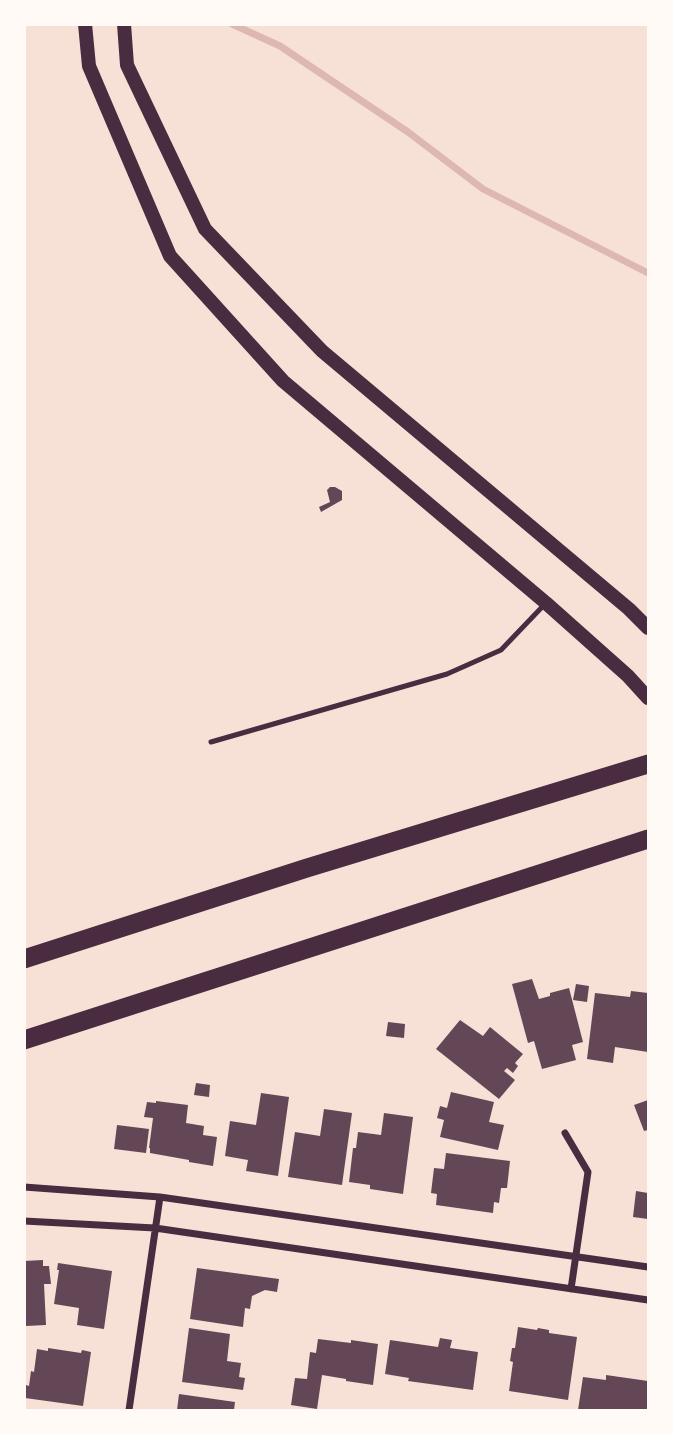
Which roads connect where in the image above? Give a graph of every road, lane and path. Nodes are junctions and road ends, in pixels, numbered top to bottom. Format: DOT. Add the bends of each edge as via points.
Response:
graph roads {
  1 [pos="85,24"];
  2 [pos="124,24"];
  3 [pos="546,603"];
  4 [pos="649,628"];
  5 [pos="649,698"];
  6 [pos="211,742"];
  7 [pos="649,753"];
  8 [pos="649,764"];
  9 [pos="620,773"];
  10 [pos="649,839"];
  11 [pos="24,959"];
  12 [pos="24,1040"];
  13 [pos="565,1133"];
  14 [pos="24,1186"];
  15 [pos="160,1196"];
  16 [pos="24,1221"];
  17 [pos="155,1228"];
  18 [pos="576,1257"];
  19 [pos="649,1267"];
  20 [pos="571,1289"];
  21 [pos="649,1300"];
  22 [pos="129,1410"];
  1 -- 3 [label="main road" via="89,66 170,256 283,381"];
  2 -- 4 [label="main road" via="127,65 205,229 322,351"];
  3 -- 5 [label="main road"];
  3 -- 6 [label="lane" via="501,650 447,674"];
  7 -- 9 [label="highway"];
  8 -- 9 [label="highway"];
  9 -- 11 [label="highway"];
  10 -- 12 [label="highway"];
  13 -- 18 [label="street" via="588,1172"];
  14 -- 15 [label="street"];
  15 -- 17 [label="street"];
  15 -- 18 [label="street"];
  16 -- 17 [label="street"];
  17 -- 20 [label="street"];
  17 -- 22 [label="street"];
  18 -- 19 [label="street"];
  18 -- 20 [label="street"];
  20 -- 21 [label="street"];
}
